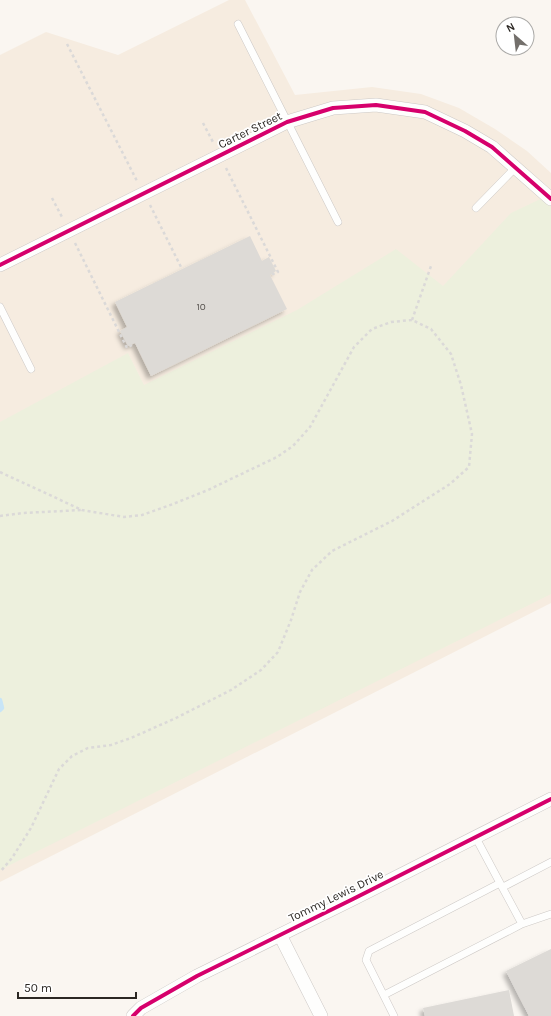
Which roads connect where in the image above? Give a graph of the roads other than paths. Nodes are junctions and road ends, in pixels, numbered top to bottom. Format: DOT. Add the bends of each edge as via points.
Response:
graph roads {
  1 [pos="238,24"];
  2 [pos="287,122"];
  3 [pos="514,168"];
  4 [pos="551,199"];
  5 [pos="476,208"];
  6 [pos="338,222"];
  7 [pos="0,265"];
  8 [pos="0,307"];
  9 [pos="31,369"];
  10 [pos="551,799"];
  11 [pos="476,838"];
  12 [pos="551,862"];
  13 [pos="501,885"];
  14 [pos="551,914"];
  15 [pos="522,924"];
  16 [pos="280,935"];
  17 [pos="384,996"];
  18 [pos="133,1016"];
  19 [pos="321,1016"];
  20 [pos="394,1016"];
  1 -- 2 [label="lane"];
  2 -- 3 [label="street, Carter Street" via="333,108 376,105 425,112 466,131 492,147"];
  2 -- 6 [label="lane"];
  2 -- 7 [label="street, Carter Street"];
  3 -- 4 [label="street, Carter Street"];
  3 -- 5 [label="lane"];
  8 -- 9 [label="lane"];
  10 -- 11 [label="street, Tommy Lewis Drive"];
  11 -- 13 [label="lane"];
  11 -- 16 [label="street, Tommy Lewis Drive"];
  12 -- 13 [label="lane"];
  13 -- 15 [label="lane"];
  13 -- 17 [label="lane" via="369,951 366,960"];
  14 -- 15 [label="lane"];
  15 -- 17 [label="lane"];
  16 -- 18 [label="street, Tommy Lewis Drive" via="197,976 141,1008"];
  16 -- 19 [label="street"];
  17 -- 20 [label="lane"];
}
